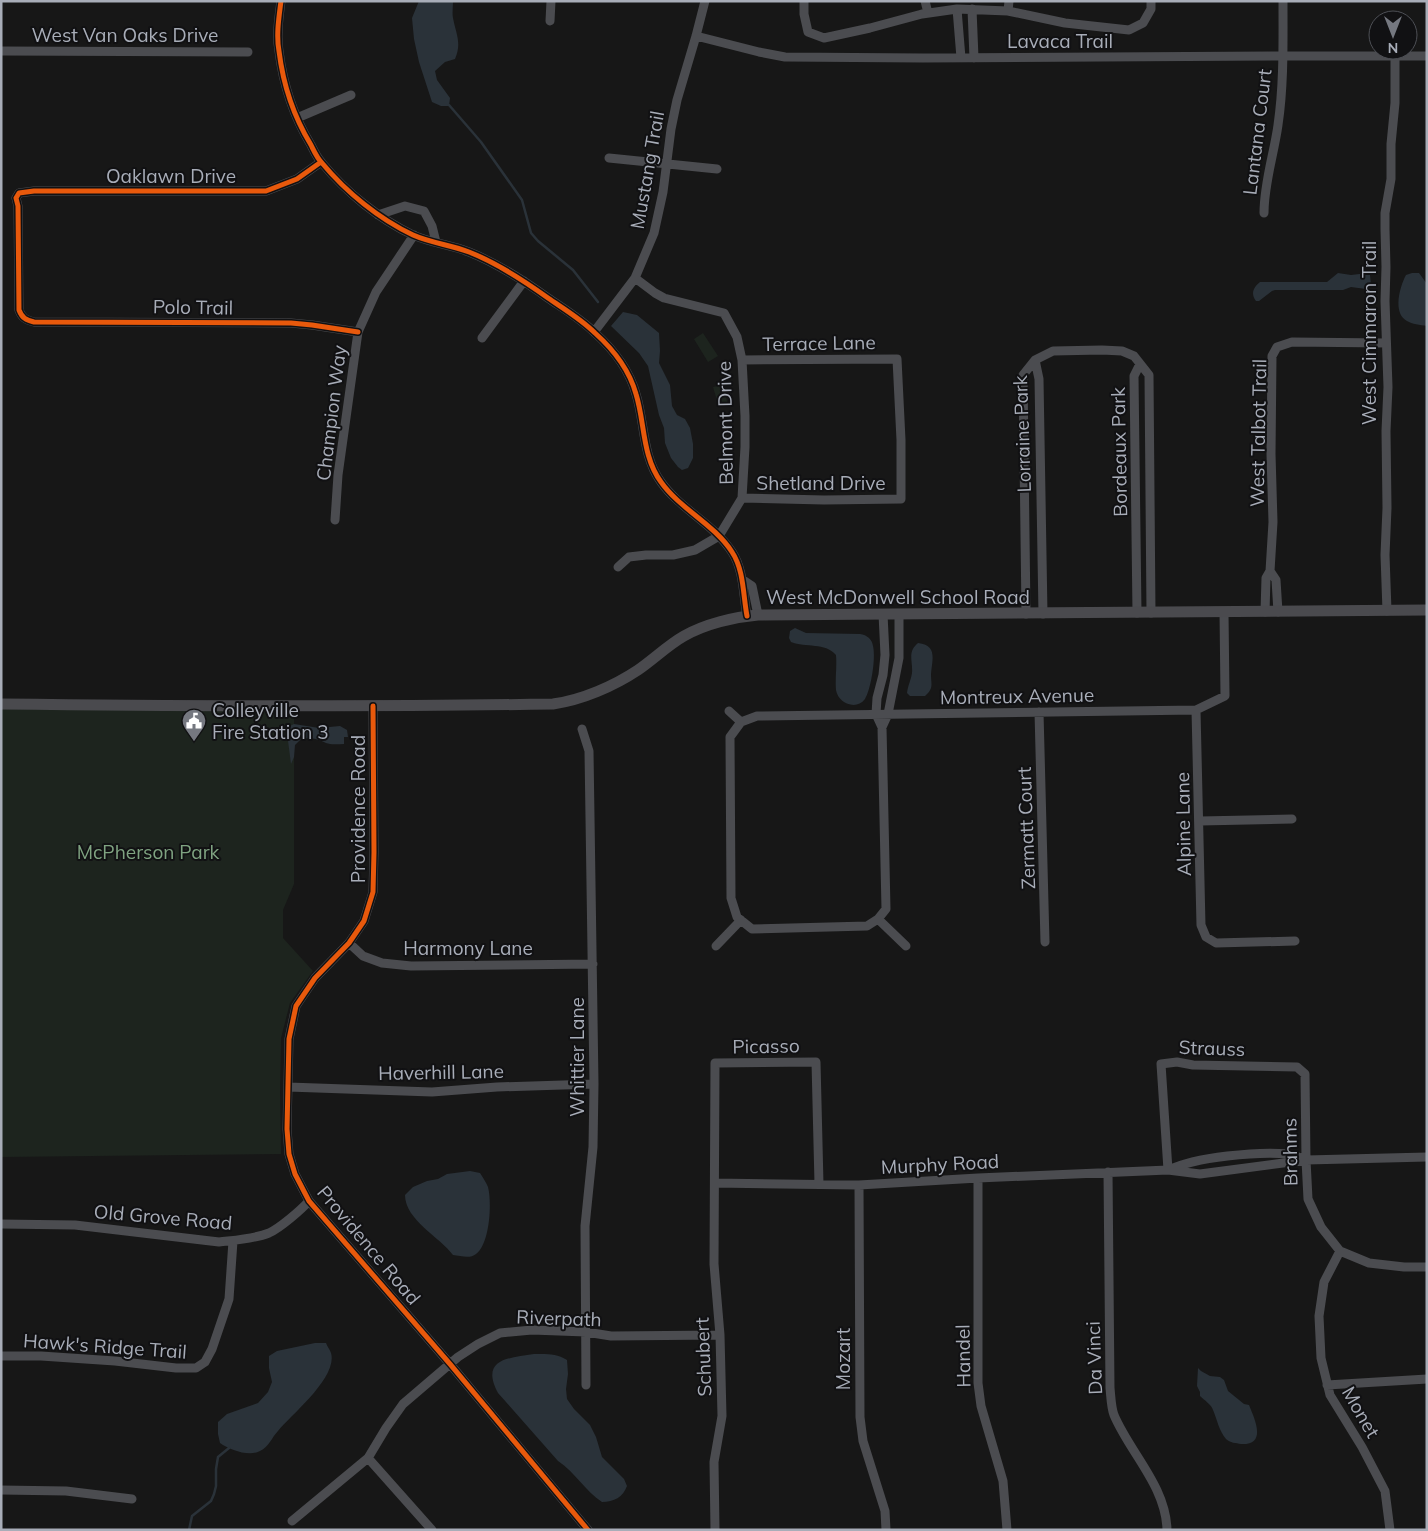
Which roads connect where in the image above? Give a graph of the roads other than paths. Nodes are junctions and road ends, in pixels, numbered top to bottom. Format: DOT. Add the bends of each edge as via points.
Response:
graph roads {
  1 [pos="282,1"];
  2 [pos="551,1"];
  3 [pos="705,1"];
  4 [pos="804,1"];
  5 [pos="926,1"];
  6 [pos="1009,1"];
  7 [pos="1151,1"];
  8 [pos="1283,1"];
  9 [pos="957,9"];
  10 [pos="972,9"];
  11 [pos="1008,11"];
  12 [pos="928,13"];
  13 [pos="550,21"];
  14 [pos="696,36"];
  15 [pos="1,51"];
  16 [pos="248,52"];
  17 [pos="1282,56"];
  18 [pos="1368,56"];
  19 [pos="960,58"];
  20 [pos="974,58"];
  21 [pos="1395,60"];
  22 [pos="351,95"];
  23 [pos="297,118"];
  24 [pos="609,158"];
  25 [pos="320,162"];
  26 [pos="668,163"];
  27 [pos="718,169"];
  28 [pos="1264,213"];
  29 [pos="378,215"];
  30 [pos="414,235"];
  31 [pos="436,242"];
  32 [pos="635,278"];
  33 [pos="524,281"];
  34 [pos="27,320"];
  35 [pos="358,332"];
  36 [pos="594,332"];
  37 [pos="482,338"];
  38 [pos="1386,343"];
  39 [pos="742,360"];
  40 [pos="1035,360"];
  41 [pos="1140,364"];
  42 [pos="901,440"];
  43 [pos="742,498"];
  44 [pos="335,520"];
  45 [pos="719,536"];
  46 [pos="618,567"];
  47 [pos="1270,571"];
  48 [pos="1136,577"];
  49 [pos="1151,577"];
  50 [pos="1026,580"];
  51 [pos="1042,580"];
  52 [pos="1427,610"];
  53 [pos="1387,611"];
  54 [pos="1224,612"];
  55 [pos="1265,612"];
  56 [pos="1278,612"];
  57 [pos="1137,613"];
  58 [pos="1152,613"];
  59 [pos="884,614"];
  60 [pos="1026,614"];
  61 [pos="1043,614"];
  62 [pos="899,615"];
  63 [pos="752,616"];
  64 [pos="1,704"];
  65 [pos="373,706"];
  66 [pos="1196,710"];
  67 [pos="729,711"];
  68 [pos="1039,712"];
  69 [pos="876,714"];
  70 [pos="888,714"];
  71 [pos="741,722"];
  72 [pos="882,727"];
  73 [pos="582,729"];
  74 [pos="1292,819"];
  75 [pos="1200,821"];
  76 [pos="878,919"];
  77 [pos="741,920"];
  78 [pos="1045,942"];
  79 [pos="1295,942"];
  80 [pos="349,944"];
  81 [pos="716,946"];
  82 [pos="906,946"];
  83 [pos="593,964"];
  84 [pos="1305,1074"];
  85 [pos="594,1084"];
  86 [pos="288,1087"];
  87 [pos="1427,1157"];
  88 [pos="1306,1160"];
  89 [pos="1168,1170"];
  90 [pos="1108,1172"];
  91 [pos="978,1178"];
  92 [pos="715,1183"];
  93 [pos="819,1184"];
  94 [pos="859,1185"];
  95 [pos="309,1201"];
  96 [pos="1,1224"];
  97 [pos="232,1241"];
  98 [pos="1340,1251"];
  99 [pos="1427,1267"];
  100 [pos="586,1332"];
  101 [pos="720,1335"];
  102 [pos="1,1356"];
  103 [pos="450,1364"];
  104 [pos="1427,1379"];
  105 [pos="586,1385"];
  106 [pos="1327,1385"];
  107 [pos="368,1458"];
  108 [pos="1,1490"];
  109 [pos="132,1499"];
  110 [pos="292,1521"];
  111 [pos="432,1530"];
  112 [pos="588,1530"];
  113 [pos="715,1530"];
  114 [pos="886,1530"];
  115 [pos="1007,1530"];
  116 [pos="1167,1530"];
  117 [pos="1390,1530"];
  1 -- 23 [label="street" via="278,50"];
  2 -- 13 [label="street"];
  3 -- 14 [label="street, Mustang Trail"];
  4 -- 12 [label="street" via="808,32 824,38"];
  5 -- 12 [label="street"];
  6 -- 11 [label="street"];
  7 -- 11 [label="street" via="1151,9 1143,23 1129,30 1065,23"];
  8 -- 17 [label="street, Lantana Court"];
  9 -- 10 [label="street"];
  9 -- 12 [label="street"];
  9 -- 19 [label="street"];
  10 -- 11 [label="street"];
  10 -- 20 [label="street"];
  14 -- 19 [label="street, Lavaca Trail" via="785,57"];
  14 -- 26 [label="street, Mustang Trail" via="677,100"];
  15 -- 16 [label="street, West Van Oaks Drive"];
  17 -- 18 [label="street, Lavaca Trail"];
  17 -- 20 [label="street, Lavaca Trail"];
  17 -- 28 [label="street, Lantana Court" via="1278,125"];
  19 -- 20 [label="street, Lavaca Trail"];
  21 -- 38 [label="street, West Cimmaron Trail" via="1392,179 1385,213"];
  22 -- 23 [label="street"];
  23 -- 25 [label="street"];
  24 -- 26 [label="street"];
  25 -- 29 [label="street"];
  25 -- 34 [label="street, Oaklawn Drive" via="297,180 266,191 19,193 16,198 19,310"];
  26 -- 27 [label="street"];
  26 -- 32 [label="street, Mustang Trail" via="654,233"];
  29 -- 30 [label="street"];
  29 -- 31 [label="street" via="405,206 424,211"];
  30 -- 31 [label="street"];
  30 -- 35 [label="street, Champion Way" via="376,292"];
  31 -- 33 [label="street" via="468,252"];
  32 -- 36 [label="street, Mustang Trail"];
  32 -- 39 [label="street, Belmont Drive" via="664,298 724,313 737,337"];
  33 -- 36 [label="street"];
  33 -- 37 [label="street"];
  34 -- 35 [label="street, Polo Trail" via="290,323"];
  35 -- 44 [label="street, Champion Way"];
  36 -- 45 [label="street" via="625,365 632,380 648,455 661,482"];
  38 -- 47 [label="street, West Talbot Trail" via="1292,342 1277,346 1272,356 1273,522"];
  38 -- 53 [label="street, West Cimmaron Trail"];
  39 -- 42 [label="street, Terrace Lane" via="897,359"];
  39 -- 43 [label="street, Belmont Drive" via="745,447"];
  40 -- 41 [label="street" via="1053,351 1102,350 1122,351 1134,356"];
  40 -- 50 [label="street, Lorraine Park" via="1023,375"];
  40 -- 51 [label="street, Lorraine Park" via="1039,378"];
  41 -- 48 [label="street, Bordeaux Park" via="1134,376"];
  41 -- 49 [label="street, Bordeaux Park" via="1149,375"];
  42 -- 43 [label="street, Shetland Drive" via="901,499"];
  43 -- 45 [label="street, Belmont Drive"];
  45 -- 46 [label="street" via="695,550 673,555 629,557"];
  45 -- 63 [label="street" via="732,553 743,580 752,586"];
  47 -- 55 [label="street, West Talbot Trail" via="1266,578"];
  47 -- 56 [label="street, West Talbot Trail" via="1276,580"];
  48 -- 49 [label="street"];
  48 -- 57 [label="street, Bordeaux Park"];
  49 -- 58 [label="street, Bordeaux Park"];
  50 -- 51 [label="street"];
  50 -- 60 [label="street, Lorraine Park"];
  51 -- 61 [label="street, Lorraine Park"];
  52 -- 53 [label="main road, West McDonwell School Road"];
  53 -- 56 [label="main road, West McDonwell School Road"];
  54 -- 55 [label="main road, West McDonwell School Road"];
  54 -- 58 [label="main road, West McDonwell School Road"];
  54 -- 66 [label="street, Montreux Avenue" via="1225,696"];
  55 -- 56 [label="main road, West McDonwell School Road"];
  57 -- 58 [label="main road, West McDonwell School Road"];
  57 -- 61 [label="main road, West McDonwell School Road"];
  59 -- 62 [label="main road, West McDonwell School Road"];
  59 -- 63 [label="main road, West McDonwell School Road"];
  59 -- 69 [label="street" via="885,655"];
  60 -- 61 [label="main road, West McDonwell School Road"];
  60 -- 62 [label="main road, West McDonwell School Road"];
  62 -- 70 [label="street" via="899,658"];
  63 -- 65 [label="main road, West McDonwell School Road" via="721,622 685,635 627,676 566,702"];
  64 -- 65 [label="main road, West McDonwell School Road"];
  65 -- 80 [label="street, Providence Road" via="373,892 364,921"];
  66 -- 68 [label="street, Montreux Avenue"];
  66 -- 75 [label="street, Alpine Lane"];
  67 -- 71 [label="street"];
  68 -- 70 [label="street, Montreux Avenue"];
  68 -- 78 [label="street, Zermatt Court"];
  69 -- 70 [label="street, Montreux Avenue"];
  69 -- 71 [label="street, Montreux Avenue" via="757,716"];
  69 -- 72 [label="street"];
  70 -- 72 [label="street"];
  71 -- 77 [label="street" via="730,737 731,898"];
  72 -- 76 [label="street" via="886,908"];
  73 -- 83 [label="street, Whittier Lane" via="589,751"];
  74 -- 75 [label="street"];
  75 -- 79 [label="street, Alpine Lane" via="1201,925 1206,937 1216,943"];
  76 -- 77 [label="street" via="867,926 752,929"];
  76 -- 82 [label="street"];
  77 -- 81 [label="street"];
  80 -- 83 [label="street, Harmony Lane" via="363,956 382,963 411,966"];
  80 -- 86 [label="street, Providence Road" via="315,978 296,1006 289,1039"];
  83 -- 85 [label="street, Whittier Lane"];
  84 -- 88 [label="street, Brahms"];
  84 -- 89 [label="street, Strauss" via="1297,1068 1161,1064"];
  85 -- 86 [label="street, Haverhill Lane" via="432,1092"];
  85 -- 100 [label="street, Whittier Lane" via="593,1148 585,1226"];
  86 -- 95 [label="street, Providence Road" via="289,1154"];
  87 -- 88 [label="street, Murphy Road"];
  88 -- 89 [label="street, Murphy Road" via="1200,1174"];
  88 -- 89 [label="street, Murphy Road" via="1290,1154 1244,1155 1198,1161"];
  88 -- 98 [label="street, Brahms" via="1308,1199 1321,1227"];
  89 -- 90 [label="street, Murphy Road"];
  90 -- 91 [label="street, Murphy Road"];
  90 -- 116 [label="street, Da Vinci" via="1112,1405 1158,1493"];
  91 -- 94 [label="street, Murphy Road"];
  91 -- 115 [label="street, Handel" via="978,1383 981,1406 1003,1480"];
  92 -- 93 [label="street, Murphy Road"];
  92 -- 93 [label="street, Picasso" via="715,1063 816,1062"];
  92 -- 101 [label="street, Schubert" via="714,1264"];
  93 -- 94 [label="street, Murphy Road"];
  94 -- 114 [label="street, Mozart" via="860,1417 863,1441 885,1511"];
  95 -- 97 [label="street, Old Grove Road" via="271,1232"];
  95 -- 103 [label="street, Providence Road"];
  96 -- 97 [label="street, Old Grove Road" via="75,1225"];
  97 -- 102 [label="street, Hawk's Ridge Trail" via="229,1300 212,1349 205,1362 196,1368"];
  98 -- 99 [label="street, Brahms" via="1369,1263"];
  98 -- 106 [label="street, Monet" via="1324,1282 1319,1316 1321,1358"];
  100 -- 101 [label="street, Riverpath" via="611,1336"];
  100 -- 103 [label="street, Riverpath" via="532,1330 500,1333"];
  100 -- 105 [label="street, Whittier Lane"];
  101 -- 113 [label="street, Schubert" via="722,1416 714,1462"];
  103 -- 107 [label="street, Riverpath" via="403,1404"];
  103 -- 112 [label="street, Providence Road"];
  104 -- 106 [label="street"];
  106 -- 117 [label="street, Monet" via="1385,1491"];
  107 -- 110 [label="street, Riverpath"];
  107 -- 111 [label="street"];
  108 -- 109 [label="street" via="66,1491"];
}
